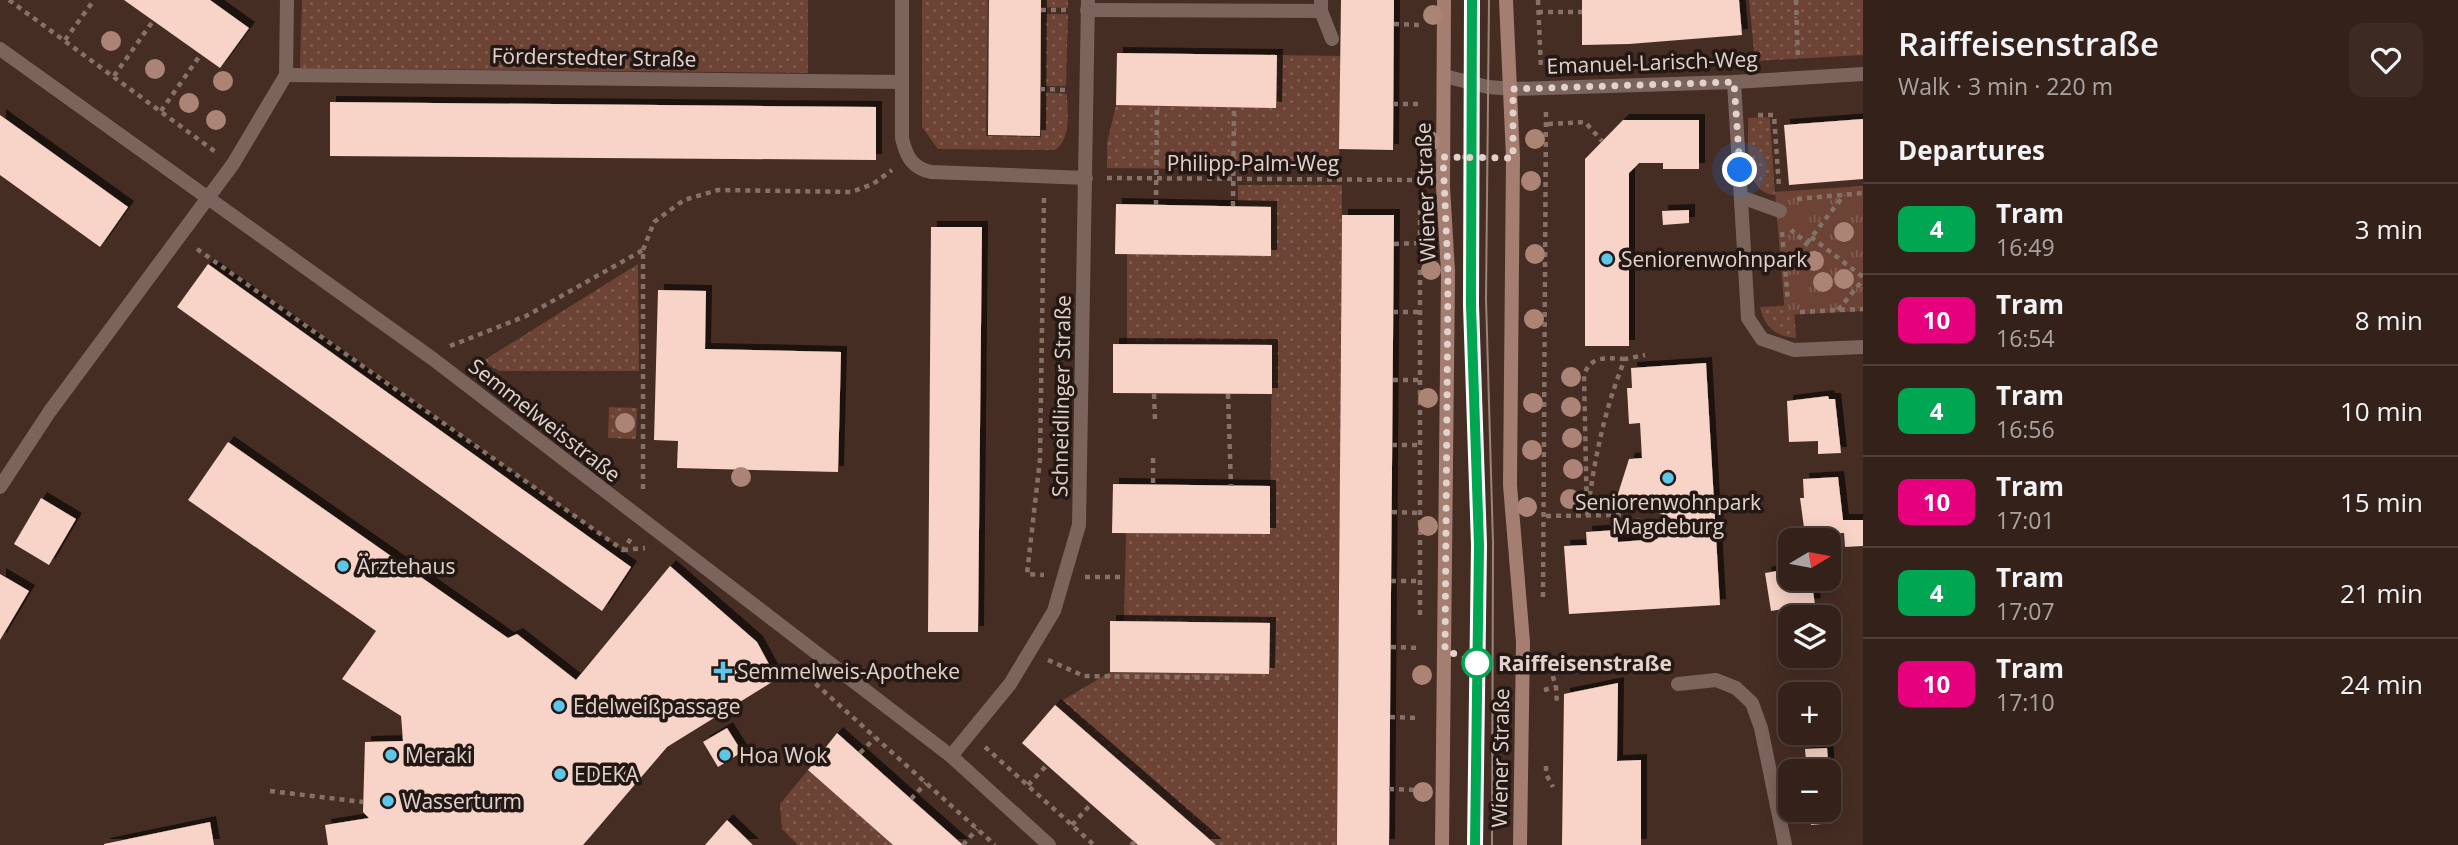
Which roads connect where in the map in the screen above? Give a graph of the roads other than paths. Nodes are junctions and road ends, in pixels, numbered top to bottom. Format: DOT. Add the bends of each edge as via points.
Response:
graph roads {
  1 [pos="286,0"];
  2 [pos="902,0"];
  3 [pos="1444,0"];
  4 [pos="1506,0"];
  5 [pos="1088,5"];
  6 [pos="1321,5"];
  7 [pos="1332,39"];
  8 [pos="0,48"];
  9 [pos="1863,74"];
  10 [pos="286,75"];
  11 [pos="1444,75"];
  12 [pos="902,82"];
  13 [pos="1734,82"];
  14 [pos="1513,89"];
  15 [pos="1086,178"];
  16 [pos="208,197"];
  17 [pos="1741,197"];
  18 [pos="1780,206"];
  19 [pos="1863,347"];
  20 [pos="0,487"];
  21 [pos="1678,684"];
  22 [pos="951,756"];
  23 [pos="1049,845"];
  24 [pos="1442,845"];
  25 [pos="1520,845"];
  26 [pos="1785,845"];
  1 -- 10 [label="street"];
  2 -- 12 [label="street"];
  3 -- 11 [label="main road, Wiener Straße"];
  4 -- 14 [label="main road, Wiener Straße"];
  5 -- 6 [label="street"];
  5 -- 15 [label="street, Schneidlinger Straße"];
  6 -- 7 [label="street"];
  8 -- 16 [label="street, Semmelweisstraße"];
  9 -- 13 [label="street, Emanuel-Larisch-Weg"];
  10 -- 12 [label="street, Förderstedter Straße"];
  10 -- 16 [label="street"];
  11 -- 14 [label="street, Emanuel-Larisch-Weg"];
  11 -- 24 [label="main road, Wiener Straße" via="1448,285"];
  12 -- 15 [label="street" via="902,138 908,157 918,168"];
  13 -- 14 [label="street, Emanuel-Larisch-Weg"];
  13 -- 17 [label="street"];
  14 -- 25 [label="main road, Wiener Straße" via="1510,485 1523,642"];
  15 -- 22 [label="street, Schneidlinger Straße" via="1079,525 1054,611 1031,652"];
  16 -- 20 [label="street" via="50,411"];
  16 -- 22 [label="street, Semmelweisstraße" via="433,359"];
  17 -- 18 [label="street"];
  17 -- 19 [label="street" via="1748,318 1762,339 1794,350"];
  21 -- 26 [label="street" via="1716,680 1736,688 1752,704"];
  22 -- 23 [label="street, Semmelweisstraße"];
}
